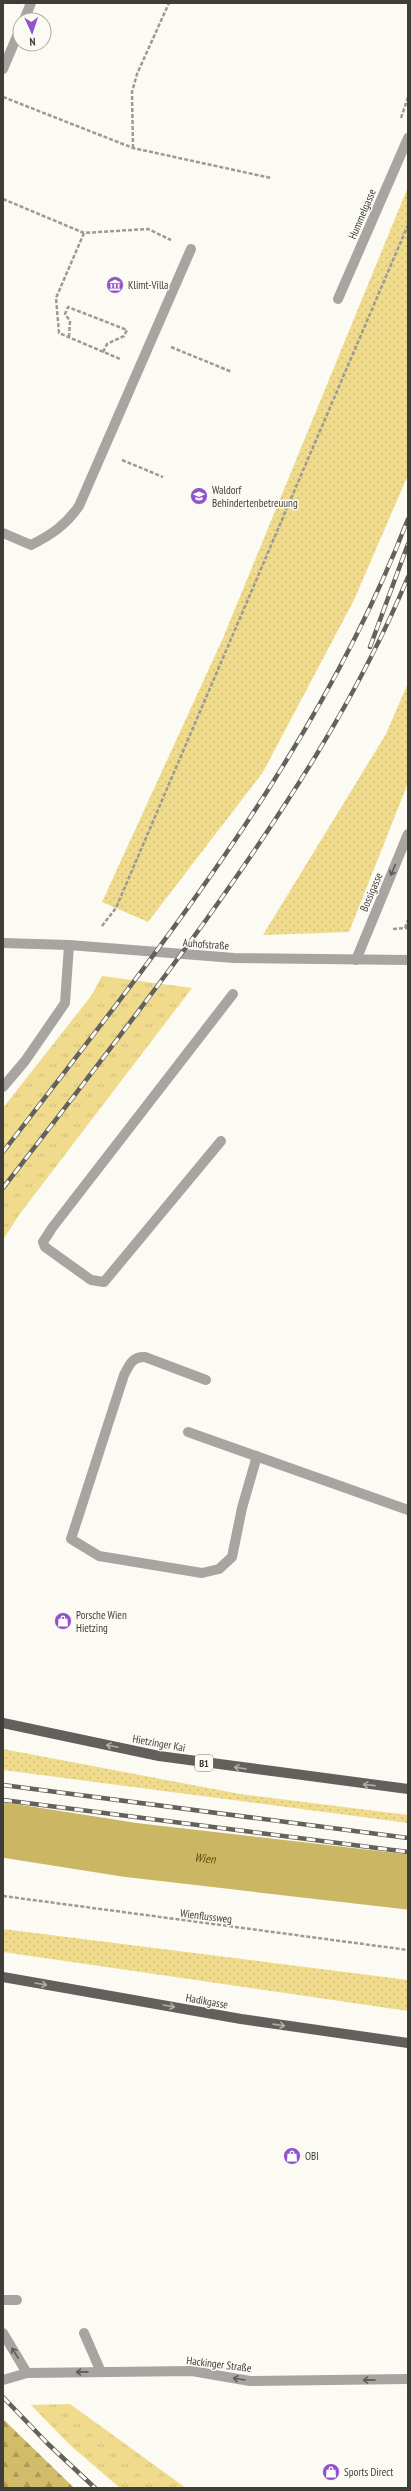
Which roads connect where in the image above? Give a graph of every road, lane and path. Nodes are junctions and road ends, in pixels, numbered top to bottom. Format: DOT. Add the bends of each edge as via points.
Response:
graph roads {
  1 [pos="169,3"];
  2 [pos="12,47"];
  3 [pos="3,69"];
  4 [pos="3,96"];
  5 [pos="408,138"];
  6 [pos="132,148"];
  7 [pos="271,178"];
  8 [pos="3,200"];
  9 [pos="408,225"];
  10 [pos="84,233"];
  11 [pos="191,249"];
  12 [pos="338,299"];
  13 [pos="69,337"];
  14 [pos="152,339"];
  15 [pos="103,352"];
  16 [pos="139,368"];
  17 [pos="232,372"];
  18 [pos="104,452"];
  19 [pos="163,477"];
  20 [pos="3,533"];
  21 [pos="408,834"];
  22 [pos="408,920"];
  23 [pos="405,928"];
  24 [pos="3,943"];
  25 [pos="69,945"];
  26 [pos="86,946"];
  27 [pos="356,960"];
  28 [pos="408,960"];
  29 [pos="233,994"];
  30 [pos="3,1087"];
  31 [pos="221,1141"];
  32 [pos="206,1380"];
  33 [pos="188,1432"];
  34 [pos="257,1456"];
  35 [pos="408,1510"];
  36 [pos="3,1723"];
  37 [pos="408,1789"];
  38 [pos="3,1896"];
  39 [pos="408,1950"];
  40 [pos="3,1977"];
  41 [pos="408,2043"];
  42 [pos="3,2300"];
  43 [pos="17,2300"];
  44 [pos="3,2333"];
  45 [pos="84,2333"];
  46 [pos="102,2372"];
  47 [pos="27,2373"];
  48 [pos="408,2379"];
  49 [pos="3,2380"];
  1 -- 6 [label="path" via="137,74 132,92"];
  2 -- 3 [label="street"];
  4 -- 6 [label="path"];
  5 -- 12 [label="street, Hummelgasse"];
  6 -- 7 [label="path"];
  8 -- 10 [label="path"];
  9 -- 26 [label="path" via="116,908"];
  10 -- 11 [label="path" via="148,229"];
  10 -- 13 [label="path" via="56,298 59,333"];
  11 -- 14 [label="street"];
  13 -- 15 [label="path"];
  13 -- 15 [label="path" via="70,322 65,314 68,307 127,330 124,336 107,344"];
  14 -- 16 [label="street"];
  14 -- 17 [label="path"];
  15 -- 16 [label="path"];
  16 -- 18 [label="street"];
  18 -- 19 [label="path"];
  18 -- 20 [label="street" via="88,490 69,520 53,534 31,545"];
  21 -- 27 [label="street, Bossigasse, one-way"];
  22 -- 23 [label="path"];
  24 -- 25 [label="street, Auhofstraße"];
  25 -- 26 [label="street, Auhofstraße"];
  25 -- 30 [label="street" via="65,1003 25,1061"];
  26 -- 27 [label="street, Auhofstraße" via="234,958"];
  27 -- 28 [label="street, Auhofstraße"];
  29 -- 31 [label="street" via="52,1228 43,1242 45,1247 91,1280 104,1282"];
  32 -- 34 [label="street" via="145,1357 132,1361 124,1375 71,1539 99,1556 202,1573 219,1569 232,1557 242,1508"];
  33 -- 34 [label="street"];
  34 -- 35 [label="street"];
  37 -- 36 [label="main road, Hietzinger Kai / B1, one-way" via="159,1756"];
  38 -- 39 [label="path, Wienflussweg"];
  40 -- 41 [label="main road, Hadikgasse, one-way" via="241,2019"];
  42 -- 43 [label="street"];
  47 -- 44 [label="street, one-way"];
  45 -- 46 [label="street"];
  46 -- 47 [label="street, Hackinger Straße, one-way"];
  48 -- 46 [label="street, Hackinger Straße, one-way" via="250,2381 192,2371"];
  47 -- 49 [label="street, Hackinger Straße"];
}
